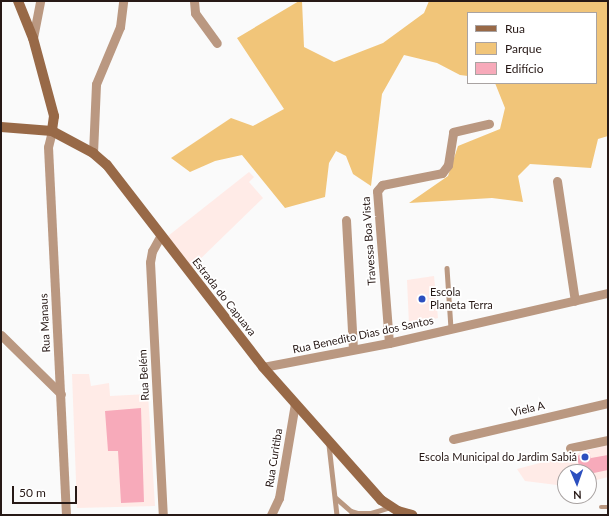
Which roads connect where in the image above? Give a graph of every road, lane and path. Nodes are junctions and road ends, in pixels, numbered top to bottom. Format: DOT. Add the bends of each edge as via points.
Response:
graph roads {
  1 [pos="18,1"];
  2 [pos="40,1"];
  3 [pos="123,1"];
  4 [pos="194,1"];
  5 [pos="33,38"];
  6 [pos="217,43"];
  7 [pos="489,124"];
  8 [pos="1,127"];
  9 [pos="52,131"];
  10 [pos="93,153"];
  11 [pos="557,181"];
  12 [pos="346,220"];
  13 [pos="161,235"];
  14 [pos="447,268"];
  15 [pos="608,293"];
  16 [pos="575,301"];
  17 [pos="451,328"];
  18 [pos="1,336"];
  19 [pos="389,343"];
  20 [pos="354,349"];
  21 [pos="263,367"];
  22 [pos="61,394"];
  23 [pos="295,403"];
  24 [pos="608,403"];
  25 [pos="453,439"];
  26 [pos="608,440"];
  27 [pos="329,442"];
  28 [pos="570,448"];
  29 [pos="336,498"];
  30 [pos="391,507"];
  31 [pos="601,507"];
  32 [pos="608,507"];
  33 [pos="66,515"];
  34 [pos="163,515"];
  35 [pos="271,515"];
  36 [pos="337,515"];
  37 [pos="412,515"];
  1 -- 5 [label="street"];
  2 -- 5 [label="street"];
  3 -- 10 [label="street" via="120,27 96,84"];
  4 -- 6 [label="street" via="195,13"];
  5 -- 9 [label="street" via="54,116"];
  7 -- 19 [label="street, Travessa Boa Vista" via="453,132 448,165 442,174 382,185 378,191"];
  8 -- 9 [label="street, Estrada do Capuava"];
  9 -- 10 [label="street, Estrada do Capuava"];
  9 -- 22 [label="street, Rua Manaus" via="48,147"];
  10 -- 13 [label="street, Estrada do Capuava" via="107,165"];
  11 -- 16 [label="street"];
  12 -- 20 [label="street, Travessa Boa Vista"];
  13 -- 21 [label="street, Estrada do Capuava"];
  13 -- 34 [label="street, Rua Belém" via="152,251 150,262"];
  14 -- 17 [label="lane"];
  15 -- 16 [label="street, Rua Benedito Dias dos Santos"];
  16 -- 17 [label="street, Rua Benedito Dias dos Santos"];
  17 -- 19 [label="street, Rua Benedito Dias dos Santos"];
  18 -- 22 [label="street"];
  19 -- 20 [label="street, Rua Benedito Dias dos Santos"];
  20 -- 21 [label="street, Rua Benedito Dias dos Santos"];
  21 -- 23 [label="street, Estrada do Capuava"];
  22 -- 33 [label="street, Rua Manaus"];
  23 -- 27 [label="street, Estrada do Capuava"];
  23 -- 35 [label="street, Rua Curitiba" via="279,498"];
  24 -- 25 [label="street, Viela A"];
  26 -- 28 [label="street"];
  27 -- 29 [label="lane"];
  27 -- 30 [label="street, Estrada do Capuava" via="381,500"];
  29 -- 30 [label="lane" via="351,511 358,513 371,513"];
  29 -- 36 [label="lane"];
  30 -- 37 [label="street, Estrada do Capuava"];
  31 -- 32 [label="lane"];
}
